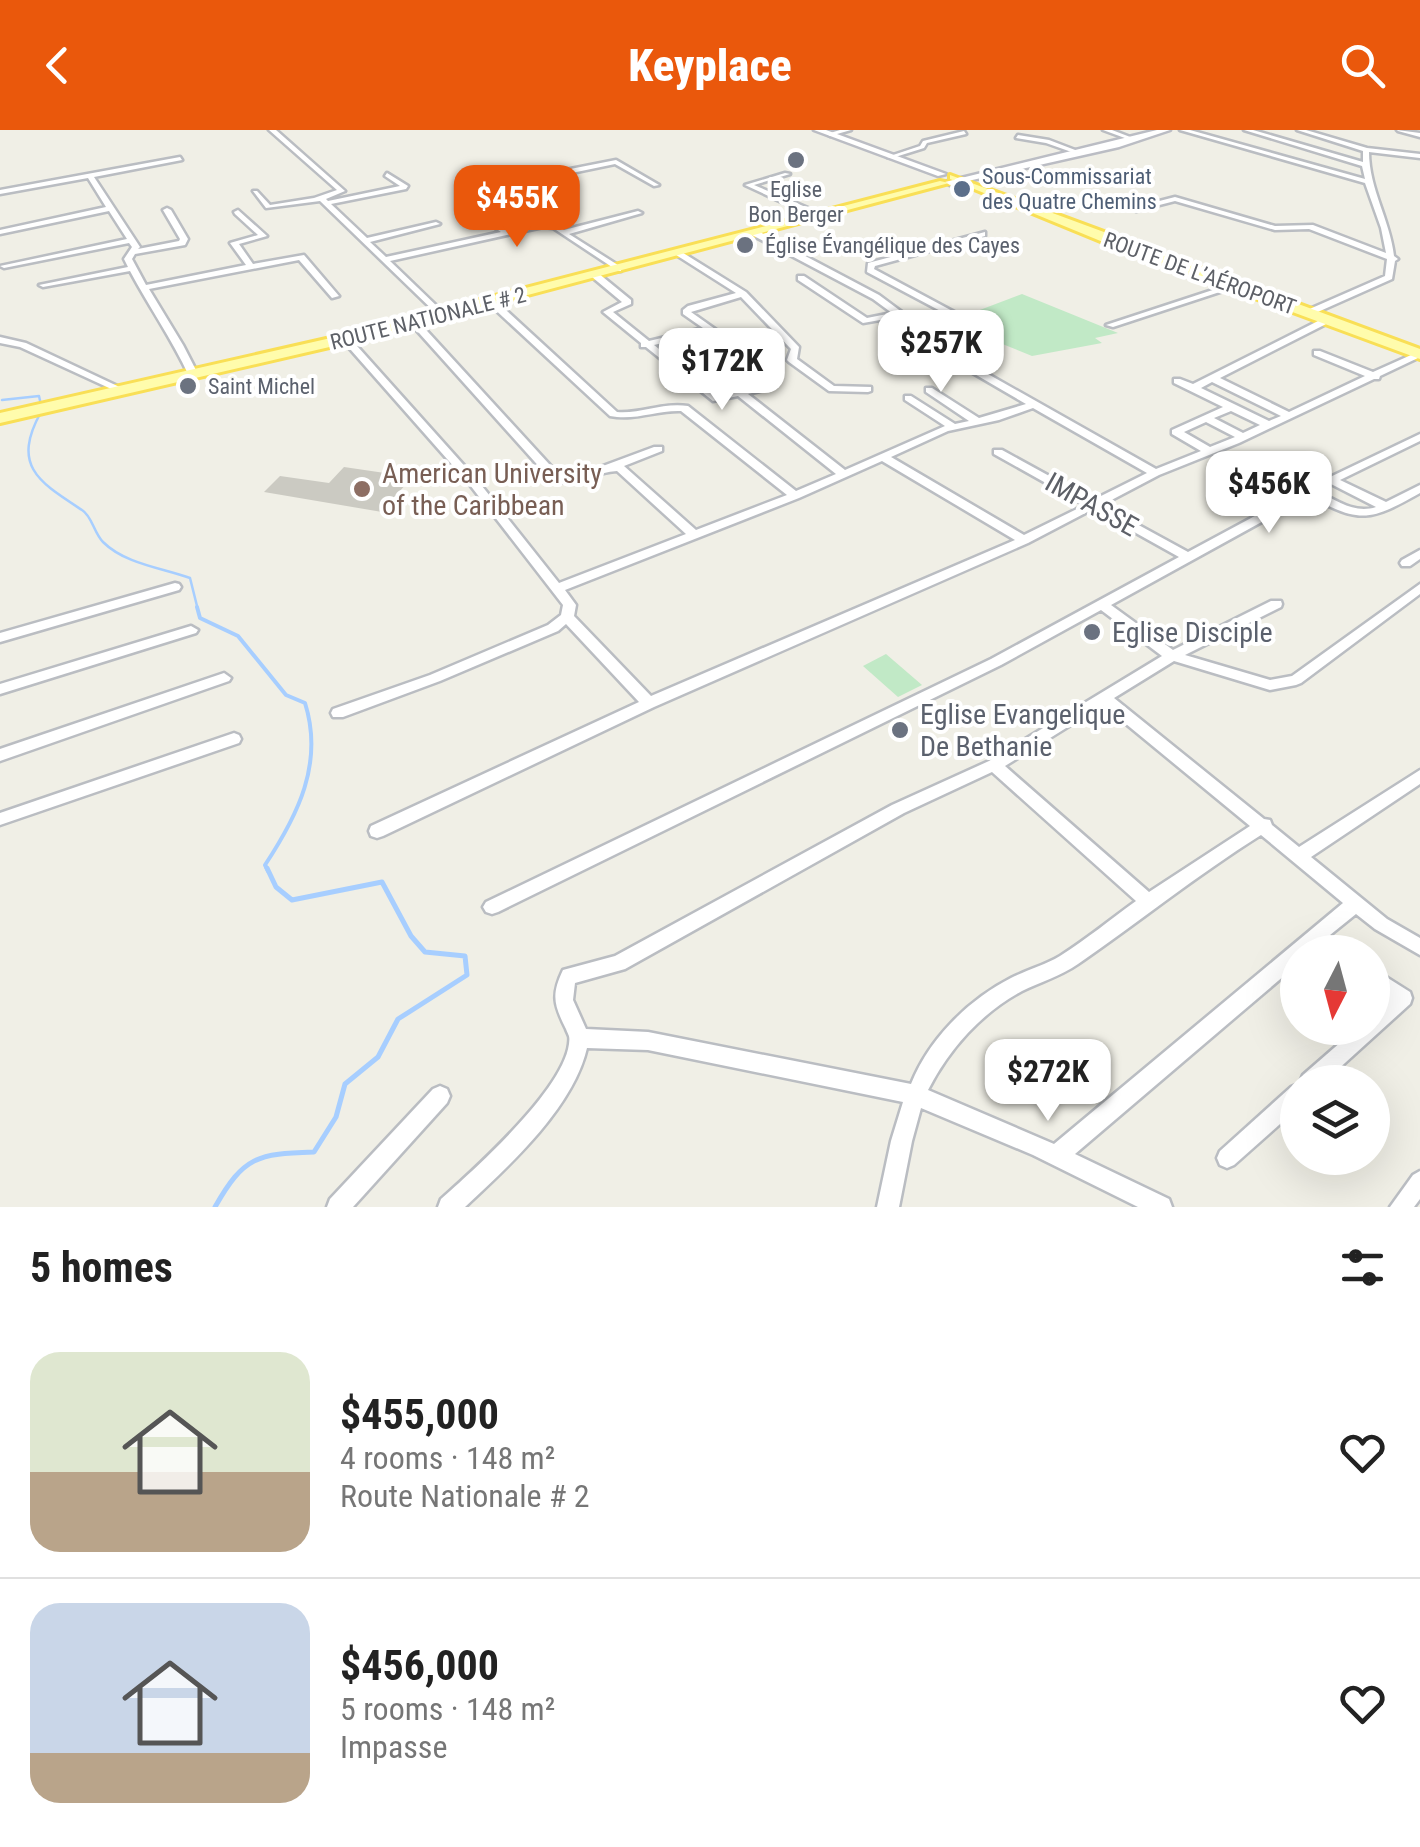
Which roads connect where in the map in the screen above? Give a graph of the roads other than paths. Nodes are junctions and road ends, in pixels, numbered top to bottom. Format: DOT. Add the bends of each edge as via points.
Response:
graph roads {
  1 [pos="272,130"];
  2 [pos="818,130"];
  3 [pos="848,130"];
  4 [pos="1106,130"];
  5 [pos="1116,130"];
  6 [pos="1166,130"];
  7 [pos="1183,130"];
  8 [pos="1212,130"];
  9 [pos="1247,130"];
  10 [pos="1400,130"];
  11 [pos="1306,131"];
  12 [pos="964,133"];
  13 [pos="830,134"];
  14 [pos="1202,134"];
  15 [pos="1420,134"];
  16 [pos="1260,135"];
  17 [pos="1018,137"];
  18 [pos="1138,139"];
  19 [pos="1240,146"];
  20 [pos="1420,148"];
  21 [pos="1366,150"];
  22 [pos="1080,153"];
  23 [pos="1416,155"];
  24 [pos="890,157"];
  25 [pos="180,159"];
  26 [pos="1366,164"];
  27 [pos="387,174"];
  28 [pos="787,174"];
  29 [pos="926,174"];
  30 [pos="90,175"];
  31 [pos="949,179"];
  32 [pos="1366,181"];
  33 [pos="981,182"];
  34 [pos="656,186"];
  35 [pos="912,190"];
  36 [pos="0,192"];
  37 [pos="255,192"];
  38 [pos="324,201"];
  39 [pos="111,208"];
  40 [pos="1139,209"];
  41 [pos="167,210"];
  42 [pos="238,212"];
  43 [pos="638,213"];
  44 [pos="819,216"];
  45 [pos="436,224"];
  46 [pos="0,232"];
  47 [pos="508,233"];
  48 [pos="563,233"];
  49 [pos="754,233"];
  50 [pos="982,234"];
  51 [pos="131,240"];
  52 [pos="365,241"];
  53 [pos="135,252"];
  54 [pos="677,253"];
  55 [pos="1394,259"];
  56 [pos="385,260"];
  57 [pos="4,266"];
  58 [pos="251,267"];
  59 [pos="133,268"];
  60 [pos="618,269"];
  61 [pos="594,275"];
  62 [pos="801,278"];
  63 [pos="42,285"];
  64 [pos="1234,286"];
  65 [pos="142,288"];
  66 [pos="742,294"];
  67 [pos="335,296"];
  68 [pos="492,302"];
  69 [pos="1308,313"];
  70 [pos="902,314"];
  71 [pos="441,315"];
  72 [pos="1328,320"];
  73 [pos="866,321"];
  74 [pos="414,322"];
  75 [pos="1110,325"];
  76 [pos="919,327"];
  77 [pos="878,329"];
  78 [pos="706,330"];
  79 [pos="346,338"];
  80 [pos="0,340"];
  81 [pos="644,345"];
  82 [pos="1317,353"];
  83 [pos="1420,354"];
  84 [pos="770,372"];
  85 [pos="194,376"];
  86 [pos="1376,376"];
  87 [pos="1212,378"];
  88 [pos="1178,381"];
  89 [pos="769,386"];
  90 [pos="1193,388"];
  91 [pos="868,389"];
  92 [pos="929,390"];
  93 [pos="123,391"];
  94 [pos="740,393"];
  95 [pos="908,398"];
  96 [pos="716,400"];
  97 [pos="1032,405"];
  98 [pos="1231,407"];
  99 [pos="684,408"];
  100 [pos="1289,416"];
  101 [pos="0,418"];
  102 [pos="1206,418"];
  103 [pos="978,422"];
  104 [pos="1268,425"];
  105 [pos="952,426"];
  106 [pos="1180,436"];
  107 [pos="1420,436"];
  108 [pos="1244,437"];
  109 [pos="658,448"];
  110 [pos="998,452"];
  111 [pos="1210,452"];
  112 [pos="883,457"];
  113 [pos="615,466"];
  114 [pos="1155,473"];
  115 [pos="845,475"];
  116 [pos="1331,480"];
  117 [pos="1420,488"];
  118 [pos="1309,491"];
  119 [pos="795,496"];
  120 [pos="1092,504"];
  121 [pos="1386,507"];
  122 [pos="695,536"];
  123 [pos="1024,540"];
  124 [pos="1420,554"];
  125 [pos="1186,556"];
  126 [pos="1406,563"];
  127 [pos="175,586"];
  128 [pos="560,587"];
  129 [pos="1420,588"];
  130 [pos="1101,604"];
  131 [pos="1276,604"];
  132 [pos="567,617"];
  133 [pos="191,630"];
  134 [pos="0,638"];
  135 [pos="1172,656"];
  136 [pos="224,678"];
  137 [pos="0,689"];
  138 [pos="1106,699"];
  139 [pos="649,703"];
  140 [pos="338,713"];
  141 [pos="234,739"];
  142 [pos="0,755"];
  143 [pos="994,765"];
  144 [pos="1420,776"];
  145 [pos="0,819"];
  146 [pos="1264,825"];
  147 [pos="377,831"];
  148 [pos="1300,854"];
  149 [pos="1149,902"];
  150 [pos="1356,904"];
  151 [pos="492,907"];
  152 [pos="1319,935"];
  153 [pos="1420,947"];
  154 [pos="1280,968"];
  155 [pos="1390,989"];
  156 [pos="1390,1010"];
  157 [pos="580,1038"];
  158 [pos="1351,1045"];
  159 [pos="1329,1065"];
  160 [pos="913,1094"];
  161 [pos="440,1096"];
  162 [pos="1280,1110"];
  163 [pos="1056,1156"];
  164 [pos="1226,1158"];
  165 [pos="1420,1182"];
  166 [pos="338,1207"];
  167 [pos="450,1207"];
  168 [pos="888,1207"];
  169 [pos="1160,1207"];
  170 [pos="1400,1207"];
  1 -- 38 [label="street" via="342,192"];
  2 -- 13 [label="main road"];
  3 -- 13 [label="street"];
  4 -- 18 [label="street"];
  5 -- 18 [label="street"];
  6 -- 18 [label="main road"];
  7 -- 14 [label="street"];
  8 -- 14 [label="street"];
  9 -- 16 [label="street"];
  10 -- 15 [label="street"];
  11 -- 16 [label="street"];
  11 -- 21 [label="street"];
  12 -- 24 [label="street"];
  13 -- 24 [label="main road"];
  14 -- 19 [label="street"];
  16 -- 19 [label="street"];
  16 -- 26 [label="street"];
  17 -- 22 [label="street"];
  18 -- 22 [label="main road"];
  19 -- 32 [label="street"];
  20 -- 23 [label="street"];
  21 -- 23 [label="street"];
  21 -- 26 [label="street"];
  22 -- 33 [label="main road"];
  24 -- 29 [label="main road"];
  25 -- 30 [label="street"];
  26 -- 32 [label="street"];
  27 -- 38 [label="street" via="406,187"];
  28 -- 44 [label="street" via="748,186"];
  29 -- 31 [label="main road, ROUTE DE L’AÉROPORT"];
  29 -- 35 [label="main road, ROUTE NATIONALE # 2"];
  30 -- 36 [label="street"];
  30 -- 39 [label="street"];
  31 -- 33 [label="main road, ROUTE DE L’AÉROPORT"];
  31 -- 35 [label="main road, ROUTE NATIONALE # 2"];
  32 -- 55 [label="street"];
  33 -- 64 [label="main road, ROUTE DE L’AÉROPORT"];
  34 -- 47 [label="street" via="616,162 480,188 480,196 462,203"];
  35 -- 44 [label="main road, ROUTE NATIONALE # 2"];
  37 -- 38 [label="street" via="268,207"];
  38 -- 52 [label="street"];
  39 -- 46 [label="street"];
  39 -- 51 [label="street"];
  40 -- 55 [label="street" via="1176,200 1275,228 1310,227"];
  41 -- 53 [label="street" via="182,243"];
  42 -- 58 [label="street" via="263,236 234,243"];
  43 -- 48 [label="street"];
  44 -- 49 [label="main road, ROUTE NATIONALE # 2"];
  45 -- 52 [label="street"];
  47 -- 48 [label="street" via="547,224"];
  47 -- 56 [label="street"];
  48 -- 60 [label="street"];
  49 -- 54 [label="main road, ROUTE NATIONALE # 2"];
  49 -- 70 [label="street"];
  50 -- 76 [label="street" via="871,265 954,316"];
  51 -- 53 [label="street"];
  51 -- 57 [label="street"];
  52 -- 56 [label="street"];
  53 -- 59 [label="street" via="128,259"];
  54 -- 60 [label="main road, ROUTE NATIONALE # 2"];
  54 -- 66 [label="street"];
  55 -- 69 [label="street" via="1384,282"];
  56 -- 71 [label="street"];
  58 -- 65 [label="street"];
  58 -- 67 [label="street" via="301,257"];
  59 -- 63 [label="street"];
  59 -- 65 [label="street"];
  60 -- 61 [label="main road, ROUTE NATIONALE # 2"];
  61 -- 68 [label="main road, ROUTE NATIONALE # 2"];
  61 -- 81 [label="street" via="627,300 607,312"];
  62 -- 73 [label="street"];
  64 -- 69 [label="main road, ROUTE DE L’AÉROPORT"];
  64 -- 75 [label="street"];
  65 -- 85 [label="street" via="175,332"];
  66 -- 78 [label="street" via="688,309"];
  66 -- 91 [label="street" via="796,348 792,360 832,389"];
  68 -- 71 [label="main road, ROUTE NATIONALE # 2"];
  68 -- 99 [label="street" via="614,414"];
  69 -- 72 [label="main road, ROUTE DE L’AÉROPORT"];
  70 -- 73 [label="street"];
  70 -- 76 [label="street"];
  71 -- 74 [label="main road, ROUTE NATIONALE # 2"];
  72 -- 83 [label="main road, ROUTE DE L’AÉROPORT"];
  72 -- 87 [label="street"];
  73 -- 77 [label="street"];
  74 -- 79 [label="main road, ROUTE NATIONALE # 2"];
  74 -- 113 [label="street" via="556,480"];
  76 -- 97 [label="street"];
  78 -- 81 [label="street"];
  78 -- 84 [label="street"];
  79 -- 85 [label="main road, ROUTE NATIONALE # 2"];
  79 -- 128 [label="street"];
  80 -- 93 [label="street"];
  81 -- 96 [label="street"];
  82 -- 86 [label="street"];
  83 -- 86 [label="street"];
  85 -- 93 [label="main road, ROUTE NATIONALE # 2"];
  86 -- 100 [label="street"];
  87 -- 90 [label="street"];
  87 -- 100 [label="street"];
  88 -- 90 [label="street"];
  89 -- 94 [label="street"];
  90 -- 98 [label="street"];
  92 -- 103 [label="street"];
  93 -- 101 [label="main road, ROUTE NATIONALE # 2"];
  94 -- 96 [label="street"];
  94 -- 115 [label="street"];
  95 -- 105 [label="street"];
  96 -- 99 [label="street"];
  97 -- 103 [label="street"];
  97 -- 114 [label="street"];
  98 -- 102 [label="street"];
  98 -- 104 [label="street"];
  99 -- 119 [label="street"];
  100 -- 104 [label="street"];
  102 -- 106 [label="street" via="1177,431"];
  102 -- 108 [label="street"];
  103 -- 105 [label="street"];
  104 -- 108 [label="street"];
  105 -- 112 [label="street"];
  106 -- 111 [label="street"];
  107 -- 116 [label="street"];
  108 -- 111 [label="street"];
  109 -- 113 [label="street"];
  110 -- 120 [label="street, IMPASSE"];
  111 -- 114 [label="street"];
  112 -- 115 [label="street"];
  112 -- 123 [label="street"];
  113 -- 122 [label="street"];
  114 -- 120 [label="street"];
  115 -- 119 [label="street"];
  116 -- 118 [label="street"];
  116 -- 121 [label="street"];
  117 -- 121 [label="street"];
  118 -- 121 [label="street" via="1356,515"];
  118 -- 125 [label="street"];
  119 -- 122 [label="street"];
  120 -- 123 [label="street"];
  120 -- 125 [label="street, IMPASSE"];
  122 -- 128 [label="street"];
  123 -- 139 [label="street"];
  124 -- 126 [label="street"];
  125 -- 130 [label="street"];
  127 -- 134 [label="street"];
  128 -- 132 [label="street" via="570,605"];
  129 -- 135 [label="street" via="1284,685 1255,683"];
  130 -- 135 [label="street"];
  130 -- 151 [label="street" via="996,662"];
  131 -- 135 [label="street"];
  132 -- 139 [label="street"];
  132 -- 140 [label="street" via="435,678"];
  133 -- 137 [label="street"];
  135 -- 138 [label="street"];
  136 -- 142 [label="street"];
  138 -- 143 [label="street"];
  138 -- 146 [label="street"];
  139 -- 147 [label="street"];
  141 -- 145 [label="street"];
  143 -- 149 [label="street"];
  143 -- 157 [label="street" via="898,810 619,963 568,976 564,1006"];
  144 -- 148 [label="street"];
  146 -- 148 [label="street"];
  146 -- 149 [label="street"];
  148 -- 150 [label="street"];
  149 -- 160 [label="street" via="1072,959 1007,990 962,1027"];
  150 -- 152 [label="street"];
  150 -- 153 [label="street"];
  154 -- 163 [label="street"];
  155 -- 156 [label="street" via="1403,998"];
  157 -- 160 [label="street" via="648,1041"];
  157 -- 167 [label="street" via="546,1106"];
  158 -- 159 [label="street"];
  160 -- 163 [label="street"];
  160 -- 168 [label="street"];
  161 -- 166 [label="street"];
  162 -- 164 [label="street"];
  163 -- 169 [label="street"];
  165 -- 170 [label="street"];
}
